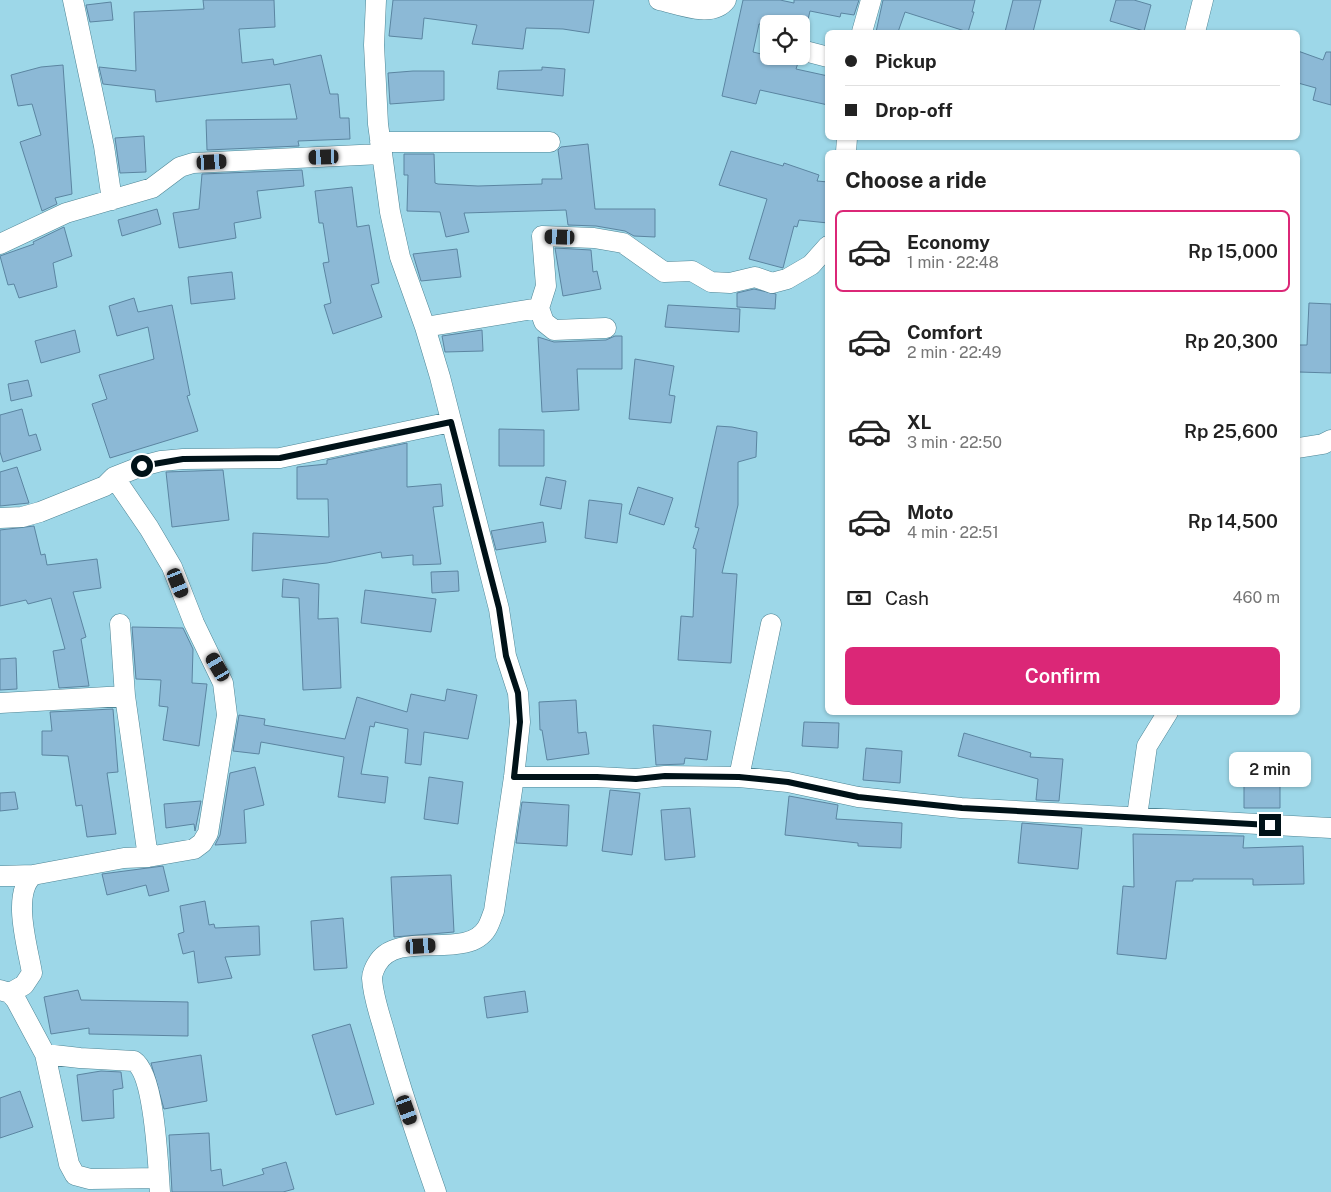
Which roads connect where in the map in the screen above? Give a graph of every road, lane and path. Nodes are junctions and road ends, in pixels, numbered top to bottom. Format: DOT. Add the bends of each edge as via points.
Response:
graph roads {
  1 [pos="72,0"];
  2 [pos="376,0"];
  3 [pos="659,0"];
  4 [pos="726,0"];
  5 [pos="871,0"];
  6 [pos="1203,0"];
  7 [pos="863,30"];
  8 [pos="1196,30"];
  9 [pos="810,52"];
  10 [pos="825,56"];
  11 [pos="550,142"];
  12 [pos="381,148"];
  13 [pos="112,200"];
  14 [pos="0,244"];
  15 [pos="825,249"];
  16 [pos="539,308"];
  17 [pos="425,326"];
  18 [pos="606,328"];
  19 [pos="451,422"];
  20 [pos="1331,440"];
  21 [pos="1300,448"];
  22 [pos="114,477"];
  23 [pos="0,518"];
  24 [pos="120,624"];
  25 [pos="771,624"];
  26 [pos="125,696"];
  27 [pos="0,703"];
  28 [pos="1166,715"];
  29 [pos="514,777"];
  30 [pos="739,777"];
  31 [pos="1137,816"];
  32 [pos="1331,828"];
  33 [pos="148,857"];
  34 [pos="0,876"];
  35 [pos="32,876"];
  36 [pos="5,992"];
  37 [pos="45,1054"];
  38 [pos="160,1185"];
  39 [pos="436,1192"];
  1 -- 13 [label="street" via="104,146"];
  2 -- 12 [label="street" via="375,76"];
  3 -- 4 [label="street" via="708,10 718,8"];
  5 -- 7 [label="street"];
  6 -- 8 [label="street"];
  9 -- 10 [label="street"];
  11 -- 12 [label="street"];
  12 -- 13 [label="street" via="193,163 180,167 152,188"];
  12 -- 17 [label="street" via="400,257"];
  13 -- 14 [label="street" via="66,214"];
  15 -- 16 [label="street" via="811,265 787,279 772,283 756,278 730,283 711,282 692,271 664,272 623,243 542,236 546,286"];
  16 -- 17 [label="street"];
  16 -- 18 [label="street" via="544,322 554,330"];
  17 -- 19 [label="street"];
  19 -- 22 [label="street" via="280,458 161,461"];
  19 -- 29 [label="street" via="499,608 506,656 518,693 520,722"];
  20 -- 21 [label="street"];
  22 -- 23 [label="street" via="104,486 40,512"];
  22 -- 33 [label="street" via="172,568 203,642 218,667 226,698 225,734 208,833 194,849"];
  24 -- 26 [label="street"];
  25 -- 30 [label="street"];
  26 -- 27 [label="street"];
  26 -- 33 [label="street"];
  28 -- 31 [label="street" via="1148,746"];
  29 -- 30 [label="street"];
  29 -- 39 [label="street" via="494,911 487,930 476,939 461,943 391,951 376,964 372,976 407,1110"];
  30 -- 31 [label="street" via="788,782 858,797 962,808"];
  31 -- 32 [label="street"];
  33 -- 35 [label="street" via="124,858"];
  34 -- 35 [label="street"];
  35 -- 36 [label="street" via="22,891 21,905 32,973 24,985"];
  36 -- 37 [label="street"];
  37 -- 38 [label="street" via="74,1175 90,1180"];
  37 -- 38 [label="street" via="134,1061 139,1065 146,1080 156,1131"];
}
